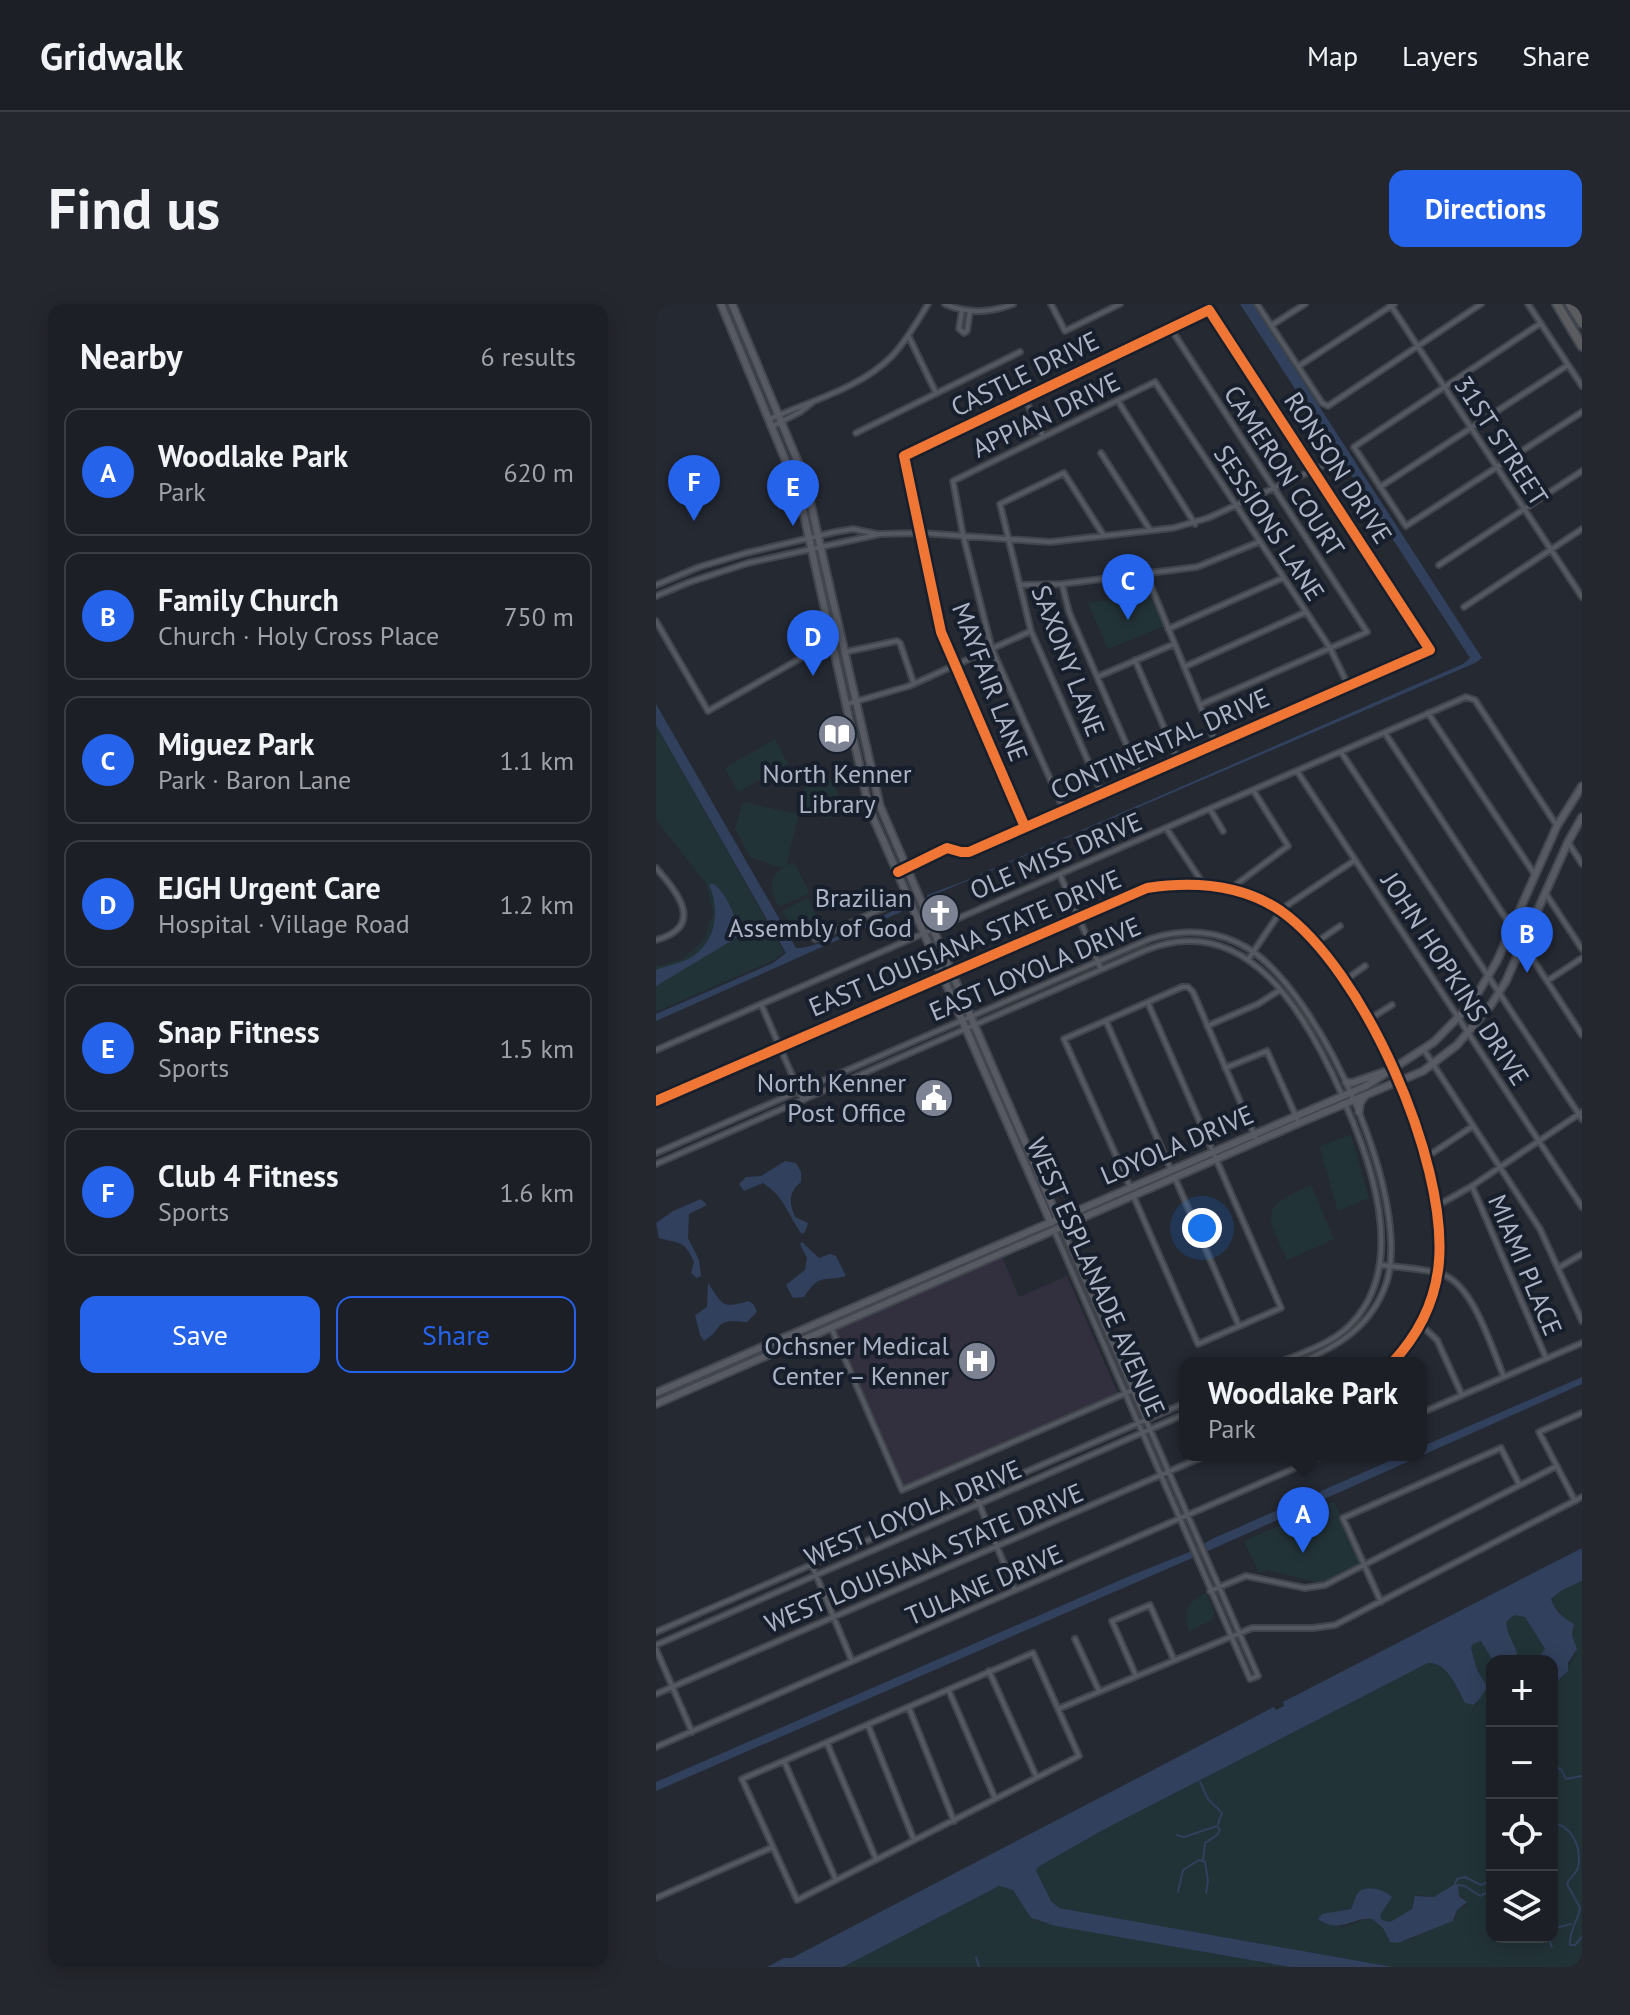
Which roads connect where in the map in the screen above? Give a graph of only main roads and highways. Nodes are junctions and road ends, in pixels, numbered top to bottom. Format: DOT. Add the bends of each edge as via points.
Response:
graph roads {
  1 [pos="721,304"];
  2 [pos="732,304"];
  3 [pos="1557,304"];
  4 [pos="1570,304"];
  5 [pos="740,323"];
  6 [pos="1582,323"];
  7 [pos="1582,346"];
  8 [pos="752,351"];
  9 [pos="742,355"];
  10 [pos="782,454"];
  11 [pos="788,466"];
  12 [pos="802,472"];
  13 [pos="806,485"];
  14 [pos="799,493"];
  15 [pos="813,510"];
  16 [pos="816,569"];
  17 [pos="819,585"];
  18 [pos="830,586"];
  19 [pos="832,596"];
  20 [pos="822,599"];
  21 [pos="838,620"];
  22 [pos="846,656"];
  23 [pos="836,663"];
  24 [pos="852,681"];
  25 [pos="840,682"];
  26 [pos="1582,786"];
  27 [pos="1582,817"];
  28 [pos="873,818"];
  29 [pos="886,821"];
  30 [pos="1557,826"];
  31 [pos="1568,842"];
  32 [pos="897,846"];
  33 [pos="890,855"];
  34 [pos="1535,875"];
  35 [pos="1545,893"];
  36 [pos="1512,928"];
  37 [pos="1523,944"];
  38 [pos="947,975"];
  39 [pos="981,1055"];
  40 [pos="1393,1069"];
  41 [pos="1346,1082"];
  42 [pos="1003,1092"];
  43 [pos="1371,1093"];
  44 [pos="995,1096"];
  45 [pos="1352,1096"];
  46 [pos="1359,1112"];
  47 [pos="1019,1129"];
  48 [pos="1011,1133"];
  49 [pos="1256,1137"];
  50 [pos="1031,1168"];
  51 [pos="1173,1173"];
  52 [pos="1056,1224"];
  53 [pos="893,1290"];
  54 [pos="897,1299"];
  55 [pos="771,1343"];
  56 [pos="774,1352"];
  57 [pos="705,1372"];
  58 [pos="709,1381"];
  59 [pos="681,1382"];
  60 [pos="685,1391"];
  61 [pos="656,1393"];
  62 [pos="656,1404"];
  1 -- 5 [label="main road" via="732,324"];
  1 -- 9 [label="main road, WEST ESPLANADE AVENUE"];
  2 -- 5 [label="main road, WEST ESPLANADE AVENUE"];
  3 -- 7 [label="highway"];
  4 -- 6 [label="highway"];
  5 -- 8 [label="main road, WEST ESPLANADE AVENUE"];
  8 -- 9 [label="main road"];
  8 -- 12 [label="main road, WEST ESPLANADE AVENUE"];
  9 -- 10 [label="main road, WEST ESPLANADE AVENUE"];
  10 -- 11 [label="main road, WEST ESPLANADE AVENUE"];
  10 -- 12 [label="main road" via="792,456"];
  11 -- 13 [label="main road"];
  11 -- 14 [label="main road, WEST ESPLANADE AVENUE"];
  12 -- 13 [label="main road, WEST ESPLANADE AVENUE"];
  13 -- 15 [label="main road, WEST ESPLANADE AVENUE"];
  14 -- 15 [label="main road" via="807,496"];
  14 -- 16 [label="main road, WEST ESPLANADE AVENUE"];
  15 -- 18 [label="main road, WEST ESPLANADE AVENUE"];
  16 -- 17 [label="main road, WEST ESPLANADE AVENUE"];
  16 -- 18 [label="main road" via="823,585"];
  17 -- 19 [label="main road"];
  17 -- 20 [label="main road, WEST ESPLANADE AVENUE"];
  18 -- 19 [label="main road, WEST ESPLANADE AVENUE"];
  19 -- 21 [label="main road, WEST ESPLANADE AVENUE"];
  20 -- 21 [label="main road" via="831,604"];
  20 -- 23 [label="main road, WEST ESPLANADE AVENUE"];
  21 -- 22 [label="main road, WEST ESPLANADE AVENUE"];
  22 -- 23 [label="main road" via="845,667"];
  22 -- 24 [label="main road, WEST ESPLANADE AVENUE"];
  23 -- 25 [label="main road, WEST ESPLANADE AVENUE"];
  24 -- 25 [label="main road" via="846,675"];
  24 -- 29 [label="main road, WEST ESPLANADE AVENUE" via="875,794"];
  25 -- 28 [label="main road, WEST ESPLANADE AVENUE"];
  26 -- 30 [label="main road, LOYOLA DRIVE"];
  27 -- 31 [label="main road, LOYOLA DRIVE"];
  28 -- 29 [label="main road"];
  28 -- 33 [label="main road, WEST ESPLANADE AVENUE"];
  29 -- 32 [label="main road, WEST ESPLANADE AVENUE"];
  30 -- 31 [label="main road"];
  30 -- 34 [label="main road, LOYOLA DRIVE"];
  31 -- 35 [label="main road, LOYOLA DRIVE"];
  32 -- 33 [label="main road"];
  32 -- 38 [label="main road, WEST ESPLANADE AVENUE"];
  33 -- 38 [label="main road, WEST ESPLANADE AVENUE"];
  34 -- 35 [label="main road"];
  34 -- 36 [label="main road, LOYOLA DRIVE"];
  35 -- 37 [label="main road, LOYOLA DRIVE"];
  36 -- 37 [label="main road"];
  36 -- 40 [label="main road, LOYOLA DRIVE" via="1489,977 1460,1019"];
  37 -- 43 [label="main road, LOYOLA DRIVE" via="1499,993 1469,1032 1434,1064"];
  38 -- 39 [label="main road, WEST ESPLANADE AVENUE"];
  38 -- 39 [label="main road, WEST ESPLANADE AVENUE" via="970,1017"];
  39 -- 42 [label="main road, WEST ESPLANADE AVENUE"];
  39 -- 44 [label="main road, WEST ESPLANADE AVENUE"];
  40 -- 41 [label="main road"];
  40 -- 45 [label="main road, LOYOLA DRIVE"];
  42 -- 44 [label="main road"];
  42 -- 47 [label="main road, WEST ESPLANADE AVENUE"];
  43 -- 45 [label="main road, LOYOLA DRIVE"];
  43 -- 46 [label="main road" via="1361,1101"];
  44 -- 48 [label="main road, WEST ESPLANADE AVENUE"];
  45 -- 49 [label="main road, LOYOLA DRIVE"];
  47 -- 48 [label="main road"];
  47 -- 50 [label="main road, WEST ESPLANADE AVENUE"];
  48 -- 50 [label="main road, WEST ESPLANADE AVENUE"];
  49 -- 51 [label="main road, LOYOLA DRIVE"];
  49 -- 51 [label="main road, LOYOLA DRIVE" via="1216,1159"];
  50 -- 52 [label="main road, WEST ESPLANADE AVENUE"];
  51 -- 52 [label="main road, LOYOLA DRIVE"];
  52 -- 53 [label="main road, LOYOLA DRIVE"];
  52 -- 54 [label="main road, LOYOLA DRIVE"];
  53 -- 54 [label="main road"];
  53 -- 55 [label="main road, LOYOLA DRIVE"];
  54 -- 56 [label="main road, LOYOLA DRIVE"];
  55 -- 56 [label="main road"];
  55 -- 57 [label="main road, LOYOLA DRIVE"];
  56 -- 58 [label="main road, LOYOLA DRIVE"];
  57 -- 58 [label="main road"];
  57 -- 59 [label="main road, LOYOLA DRIVE"];
  58 -- 60 [label="main road, LOYOLA DRIVE"];
  59 -- 60 [label="main road"];
  59 -- 61 [label="main road, LOYOLA DRIVE"];
  60 -- 62 [label="main road, LOYOLA DRIVE"];
}
